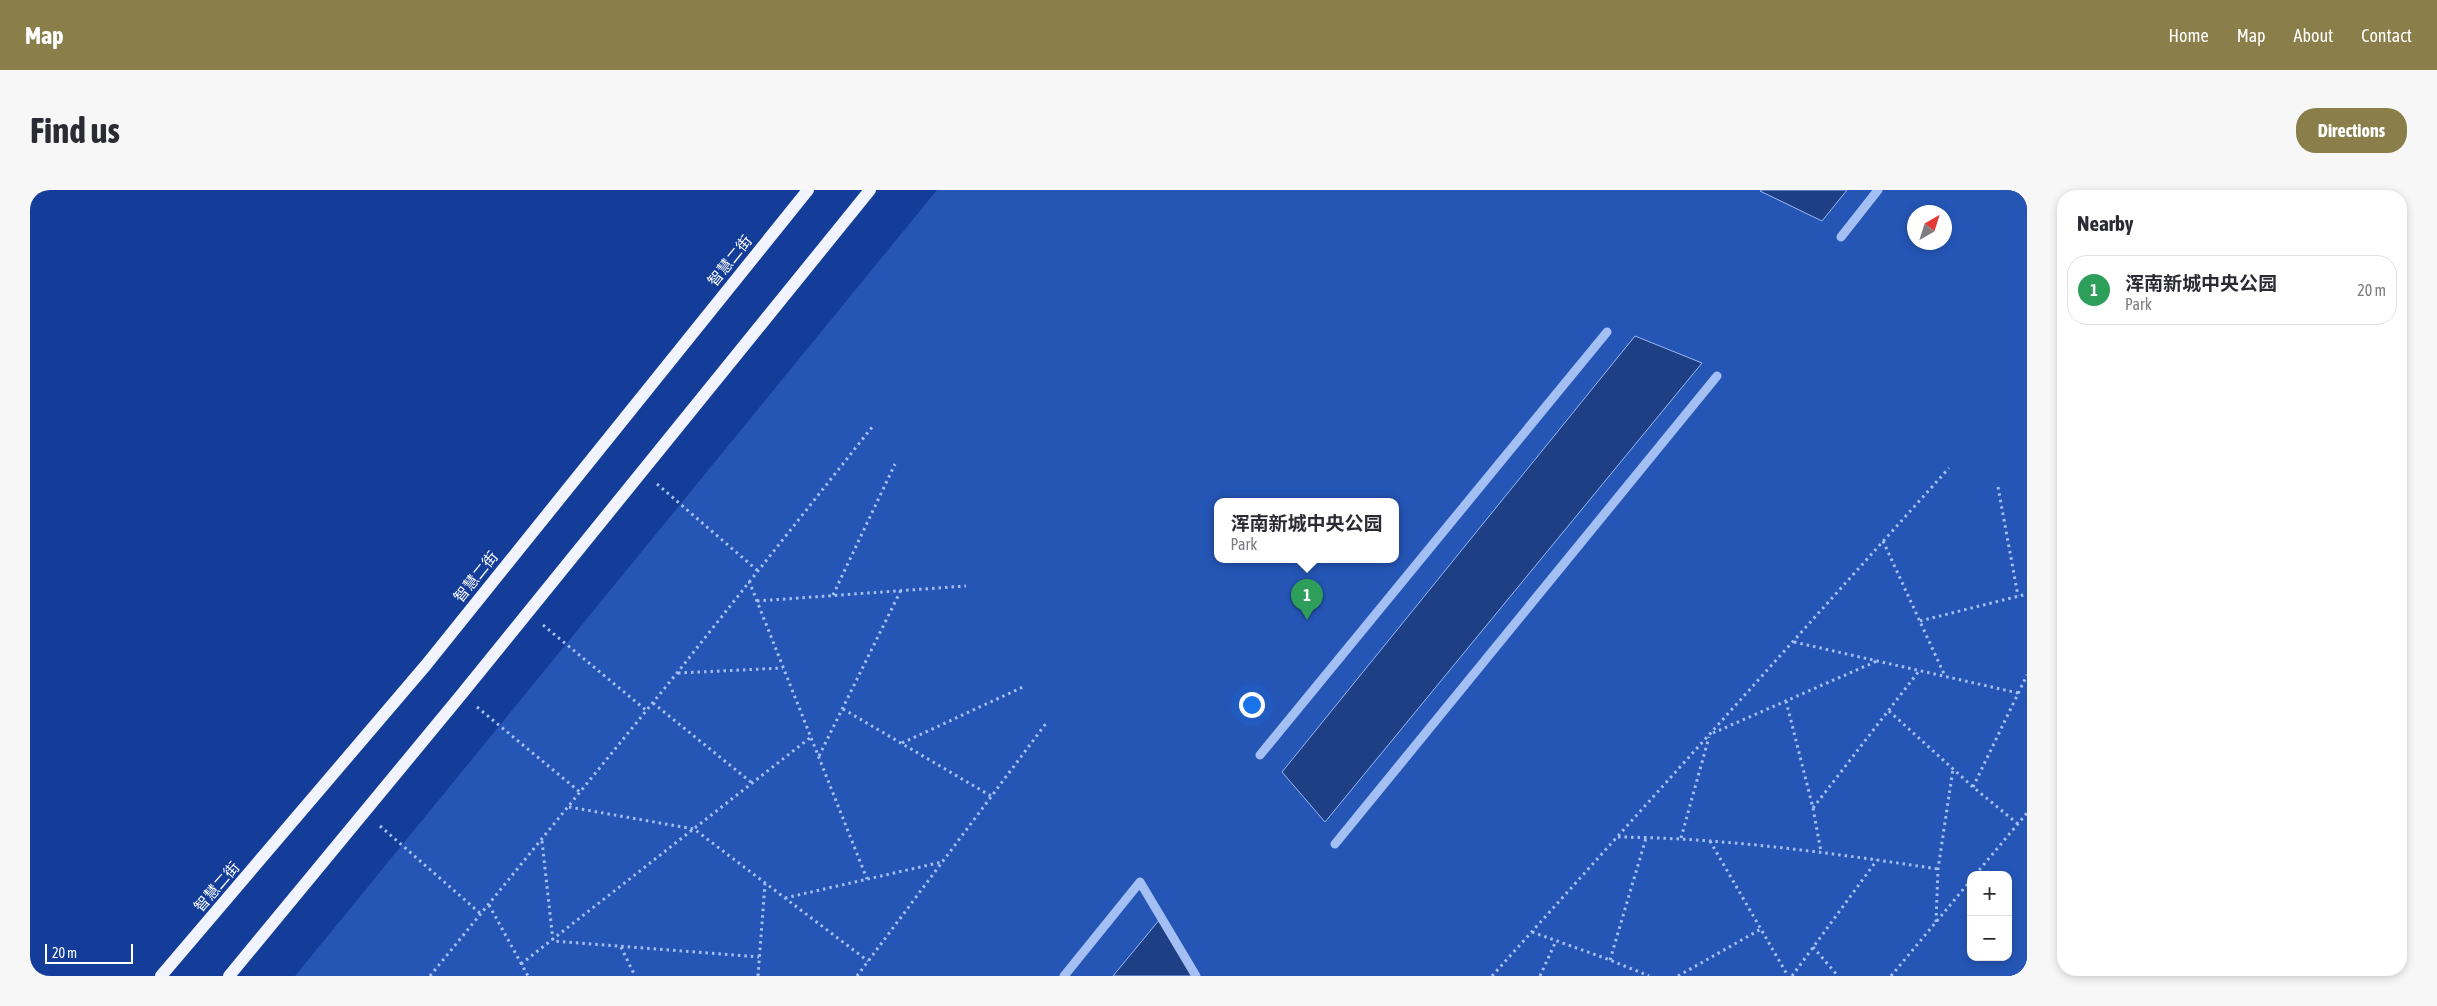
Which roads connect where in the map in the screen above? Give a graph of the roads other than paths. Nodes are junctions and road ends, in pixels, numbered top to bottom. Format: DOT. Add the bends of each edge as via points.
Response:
graph roads {
  1 [pos="808,190"];
  2 [pos="870,190"];
  3 [pos="1878,190"];
  4 [pos="1840,237"];
  5 [pos="1607,332"];
  6 [pos="1717,376"];
  7 [pos="1260,755"];
  8 [pos="1335,844"];
  9 [pos="161,976"];
  10 [pos="229,976"];
  11 [pos="1064,976"];
  12 [pos="1196,976"];
  1 -- 9 [label="main road, 智慧二街" via="426,665"];
  2 -- 10 [label="main road"];
  3 -- 4 [label="street"];
  5 -- 7 [label="street"];
  6 -- 8 [label="street"];
  11 -- 12 [label="street" via="1140,882"];
}
